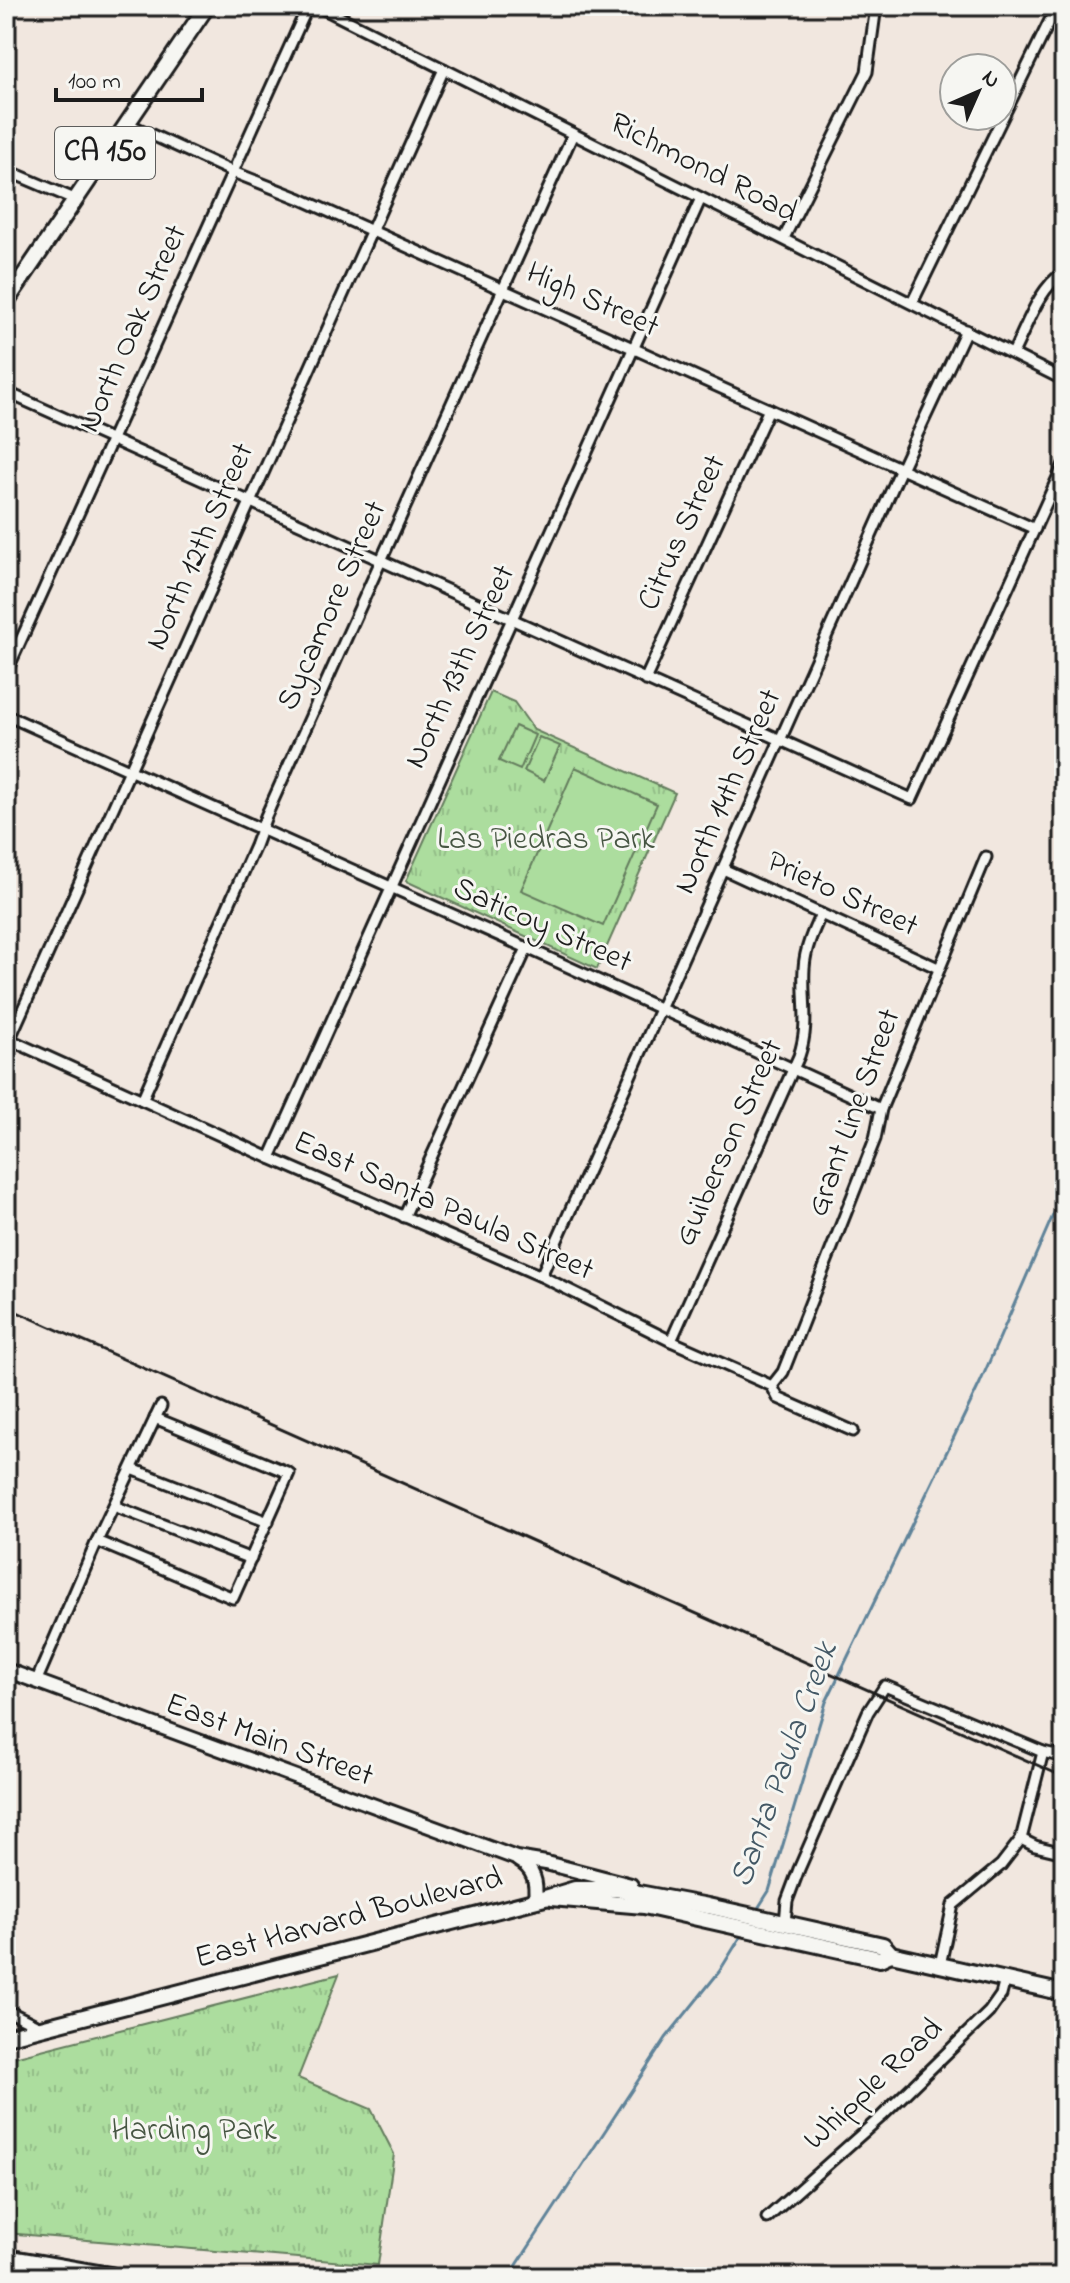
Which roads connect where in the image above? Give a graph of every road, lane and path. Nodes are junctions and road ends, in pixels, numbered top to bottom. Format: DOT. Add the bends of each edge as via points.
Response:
graph roads {
  1 [pos="207,6"];
  2 [pos="308,6"];
  3 [pos="318,6"];
  4 [pos="876,6"];
  5 [pos="1057,6"];
  6 [pos="444,69"];
  7 [pos="126,123"];
  8 [pos="573,134"];
  9 [pos="6,170"];
  10 [pos="233,172"];
  11 [pos="701,198"];
  12 [pos="74,199"];
  13 [pos="372,232"];
  14 [pos="784,238"];
  15 [pos="1064,272"];
  16 [pos="503,290"];
  17 [pos="6,302"];
  18 [pos="912,303"];
  19 [pos="966,330"];
  20 [pos="633,348"];
  21 [pos="1013,353"];
  22 [pos="1064,380"];
  23 [pos="6,392"];
  24 [pos="769,409"];
  25 [pos="113,440"];
  26 [pos="1064,464"];
  27 [pos="901,469"];
  28 [pos="251,500"];
  29 [pos="1035,529"];
  30 [pos="382,559"];
  31 [pos="512,618"];
  32 [pos="6,673"];
  33 [pos="645,680"];
  34 [pos="6,715"];
  35 [pos="780,741"];
  36 [pos="130,770"];
  37 [pos="261,830"];
  38 [pos="986,857"];
  39 [pos="723,869"];
  40 [pos="390,887"];
  41 [pos="821,914"];
  42 [pos="527,948"];
  43 [pos="938,968"];
  44 [pos="661,1008"];
  45 [pos="7,1041"];
  46 [pos="793,1070"];
  47 [pos="142,1100"];
  48 [pos="881,1109"];
  49 [pos="270,1158"];
  50 [pos="404,1217"];
  51 [pos="541,1276"];
  52 [pos="671,1341"];
  53 [pos="772,1386"];
  54 [pos="161,1406"];
  55 [pos="155,1418"];
  56 [pos="853,1431"];
  57 [pos="132,1469"];
  58 [pos="114,1506"];
  59 [pos="268,1522"];
  60 [pos="97,1541"];
  61 [pos="251,1559"];
  62 [pos="6,1670"];
  63 [pos="36,1682"];
  64 [pos="1043,1752"];
  65 [pos="1064,1757"];
  66 [pos="1021,1839"];
  67 [pos="1064,1853"];
  68 [pos="516,1858"];
  69 [pos="540,1898"];
  70 [pos="706,1912"];
  71 [pos="777,1926"];
  72 [pos="940,1965"];
  73 [pos="1005,1980"];
  74 [pos="1064,1993"];
  75 [pos="6,2010"];
  76 [pos="42,2028"];
  77 [pos="6,2037"];
  78 [pos="767,2218"];
  79 [pos="6,2259"];
  80 [pos="110,2277"];
  1 -- 7 [label="main road, CA 150"];
  2 -- 10 [label="street, North Oak Street"];
  3 -- 6 [label="street, Richmond Road"];
  4 -- 14 [label="street" via="867,72"];
  5 -- 18 [label="street"];
  6 -- 8 [label="street, Richmond Road"];
  6 -- 13 [label="street, North 12th Street"];
  7 -- 10 [label="street, High Street"];
  7 -- 12 [label="main road, CA 150"];
  8 -- 11 [label="street, Richmond Road"];
  8 -- 16 [label="street, Sycamore Street"];
  9 -- 12 [label="street"];
  10 -- 13 [label="street, High Street"];
  10 -- 25 [label="street, North Oak Street"];
  11 -- 14 [label="street, Richmond Road"];
  11 -- 20 [label="street, North 13th Street"];
  12 -- 17 [label="main road, CA 150"];
  13 -- 16 [label="street, High Street"];
  13 -- 28 [label="street, North 12th Street"];
  14 -- 18 [label="street, Richmond Road"];
  15 -- 21 [label="street" via="1042,295"];
  16 -- 20 [label="street, High Street"];
  16 -- 30 [label="street, Sycamore Street"];
  18 -- 19 [label="street, Richmond Road"];
  19 -- 21 [label="street, Richmond Road"];
  19 -- 27 [label="street, North 14th Street"];
  20 -- 24 [label="street, High Street"];
  20 -- 31 [label="street, North 13th Street"];
  21 -- 22 [label="street, Richmond Road"];
  23 -- 25 [label="street"];
  24 -- 27 [label="street, High Street"];
  24 -- 33 [label="street, Citrus Street"];
  25 -- 28 [label="street"];
  25 -- 32 [label="street, North Oak Street"];
  26 -- 29 [label="street"];
  27 -- 29 [label="street, High Street"];
  27 -- 35 [label="street, North 14th Street"];
  28 -- 30 [label="street"];
  28 -- 36 [label="street, North 12th Street"];
  29 -- 35 [label="street" via="912,799"];
  30 -- 31 [label="street"];
  30 -- 37 [label="street, Sycamore Street"];
  31 -- 33 [label="street"];
  31 -- 40 [label="street, North 13th Street"];
  33 -- 35 [label="street"];
  34 -- 36 [label="street, Saticoy Street"];
  35 -- 39 [label="street, North 14th Street"];
  36 -- 37 [label="street, Saticoy Street"];
  36 -- 45 [label="street, North 12th Street"];
  37 -- 40 [label="street, Saticoy Street"];
  37 -- 47 [label="street, Sycamore Street"];
  38 -- 43 [label="street, Grant Line Street"];
  39 -- 41 [label="street, Prieto Street"];
  39 -- 44 [label="street, North 14th Street"];
  40 -- 42 [label="street, Saticoy Street"];
  40 -- 49 [label="street, North 13th Street"];
  41 -- 43 [label="street, Prieto Street"];
  41 -- 46 [label="street, Guiberson Street" via="804,964 806,1035"];
  42 -- 44 [label="street, Saticoy Street"];
  42 -- 50 [label="street"];
  43 -- 48 [label="street, Grant Line Street"];
  44 -- 46 [label="street, Saticoy Street"];
  44 -- 51 [label="street, North 14th Street"];
  45 -- 47 [label="street, East Santa Paula Street"];
  46 -- 48 [label="street, Saticoy Street"];
  46 -- 52 [label="street, Guiberson Street"];
  47 -- 49 [label="street, East Santa Paula Street"];
  48 -- 53 [label="street, Grant Line Street" via="875,1139 783,1372"];
  49 -- 50 [label="street, East Santa Paula Street"];
  50 -- 51 [label="street, East Santa Paula Street"];
  51 -- 52 [label="street, East Santa Paula Street"];
  52 -- 53 [label="street, East Santa Paula Street"];
  53 -- 56 [label="street, East Santa Paula Street" via="778,1398"];
  54 -- 55 [label="street"];
  55 -- 57 [label="street"];
  55 -- 59 [label="street" via="289,1473"];
  57 -- 58 [label="street"];
  57 -- 59 [label="street"];
  58 -- 60 [label="street"];
  58 -- 61 [label="street"];
  59 -- 61 [label="street"];
  60 -- 61 [label="street" via="233,1598"];
  60 -- 63 [label="street"];
  62 -- 63 [label="street, East Main Street"];
  63 -- 68 [label="street, East Main Street"];
  64 -- 65 [label="street"];
  64 -- 66 [label="street"];
  64 -- 71 [label="street" via="885,1686 868,1712"];
  66 -- 67 [label="street"];
  66 -- 72 [label="street" via="1001,1865 953,1905"];
  68 -- 69 [label="street" via="534,1877"];
  68 -- 70 [label="street, East Main Street"];
  69 -- 70 [label="main road, East Harvard Boulevard" via="598,1888"];
  69 -- 76 [label="main road, East Harvard Boulevard"];
  70 -- 71 [label="main road, East Harvard Boulevard"];
  71 -- 72 [label="main road, East Harvard Boulevard" via="883,1945 891,1954"];
  72 -- 73 [label="main road, East Harvard Boulevard"];
  73 -- 74 [label="main road, East Harvard Boulevard"];
  73 -- 78 [label="street, Whipple Road" via="989,2012"];
  75 -- 76 [label="street"];
  76 -- 77 [label="main road, East Harvard Boulevard"];
  79 -- 80 [label="highway"];
}
